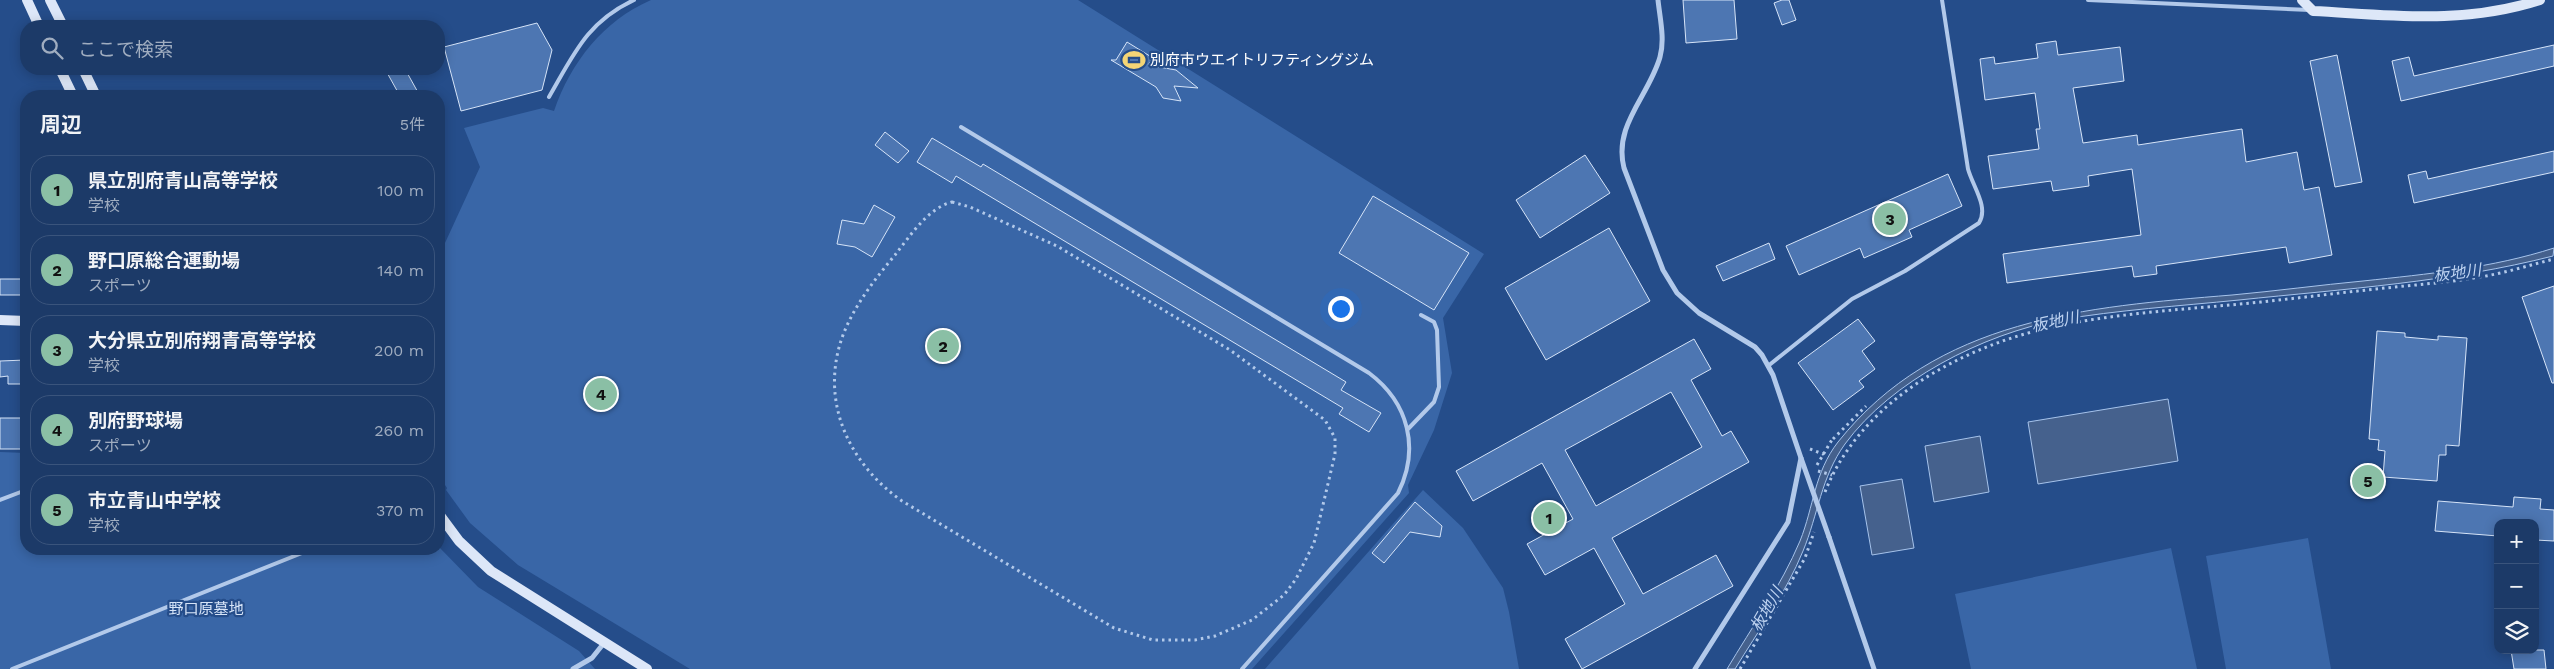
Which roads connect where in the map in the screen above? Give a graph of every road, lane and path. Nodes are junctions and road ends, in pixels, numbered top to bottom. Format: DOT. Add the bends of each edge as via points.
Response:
graph roads {
  1 [pos="27,0"];
  2 [pos="50,0"];
  3 [pos="634,0"];
  4 [pos="1658,0"];
  5 [pos="1942,0"];
  6 [pos="2088,0"];
  7 [pos="2302,0"];
  8 [pos="2540,0"];
  9 [pos="2312,10"];
  10 [pos="36,20"];
  11 [pos="59,20"];
  12 [pos="63,75"];
  13 [pos="86,75"];
  14 [pos="70,90"];
  15 [pos="93,90"];
  16 [pos="549,97"];
  17 [pos="961,127"];
  18 [pos="931,214"];
  19 [pos="2554,258"];
  20 [pos="1421,315"];
  21 [pos="0,320"];
  22 [pos="20,321"];
  23 [pos="1768,366"];
  24 [pos="1866,406"];
  25 [pos="1408,429"];
  26 [pos="1813,450"];
  27 [pos="1801,458"];
  28 [pos="1815,470"];
  29 [pos="1832,475"];
  30 [pos="20,492"];
  31 [pos="1823,499"];
  32 [pos="0,500"];
  33 [pos="445,522"];
  34 [pos="1816,524"];
  35 [pos="297,555"];
  36 [pos="604,643"];
  37 [pos="12,669"];
  38 [pos="573,669"];
  39 [pos="647,669"];
  40 [pos="1242,669"];
  41 [pos="1695,669"];
  42 [pos="1740,669"];
  43 [pos="1874,669"];
  1 -- 10 [label="street"];
  2 -- 11 [label="street"];
  3 -- 16 [label="lane" via="618,7 593,27"];
  4 -- 23 [label="street" via="1662,38 1660,55 1624,131 1624,168 1663,270 1676,293 1699,313 1755,348"];
  5 -- 23 [label="lane" via="1968,169 1983,206 1983,218 1979,224 1905,271 1852,299"];
  6 -- 9 [label="lane"];
  7 -- 9 [label="street"];
  8 -- 9 [label="street" via="2480,14 2448,17"];
  12 -- 14 [label="street"];
  13 -- 15 [label="street"];
  17 -- 25 [label="lane" via="1369,373 1398,403"];
  18 -- 18 [label="path" via="943,204 962,203 1057,246 1230,350 1330,425 1336,446 1314,543 1296,579 1269,608 1234,630 1195,640 1174,642 1133,635 1096,618 902,501 864,466 840,420 835,386 838,352 850,319 875,280"];
  19 -- 29 [label="path" via="2481,278 2164,311 2028,333 1977,352 1915,385 1875,417"];
  20 -- 25 [label="lane" via="1434,322 1437,330 1438,388 1434,402"];
  21 -- 22 [label="street"];
  23 -- 27 [label="street"];
  24 -- 26 [label="path" via="1833,438 1823,454"];
  25 -- 40 [label="lane" via="1410,455 1398,493"];
  27 -- 41 [label="street" via="1788,522"];
  27 -- 43 [label="street, bridge"];
  28 -- 29 [label="path"];
  29 -- 31 [label="path"];
  30 -- 32 [label="lane"];
  33 -- 36 [label="street" via="491,571"];
  34 -- 42 [label="path" via="1804,558"];
  35 -- 37 [label="lane"];
  36 -- 38 [label="street" via="592,658"];
  36 -- 39 [label="street"];
}
